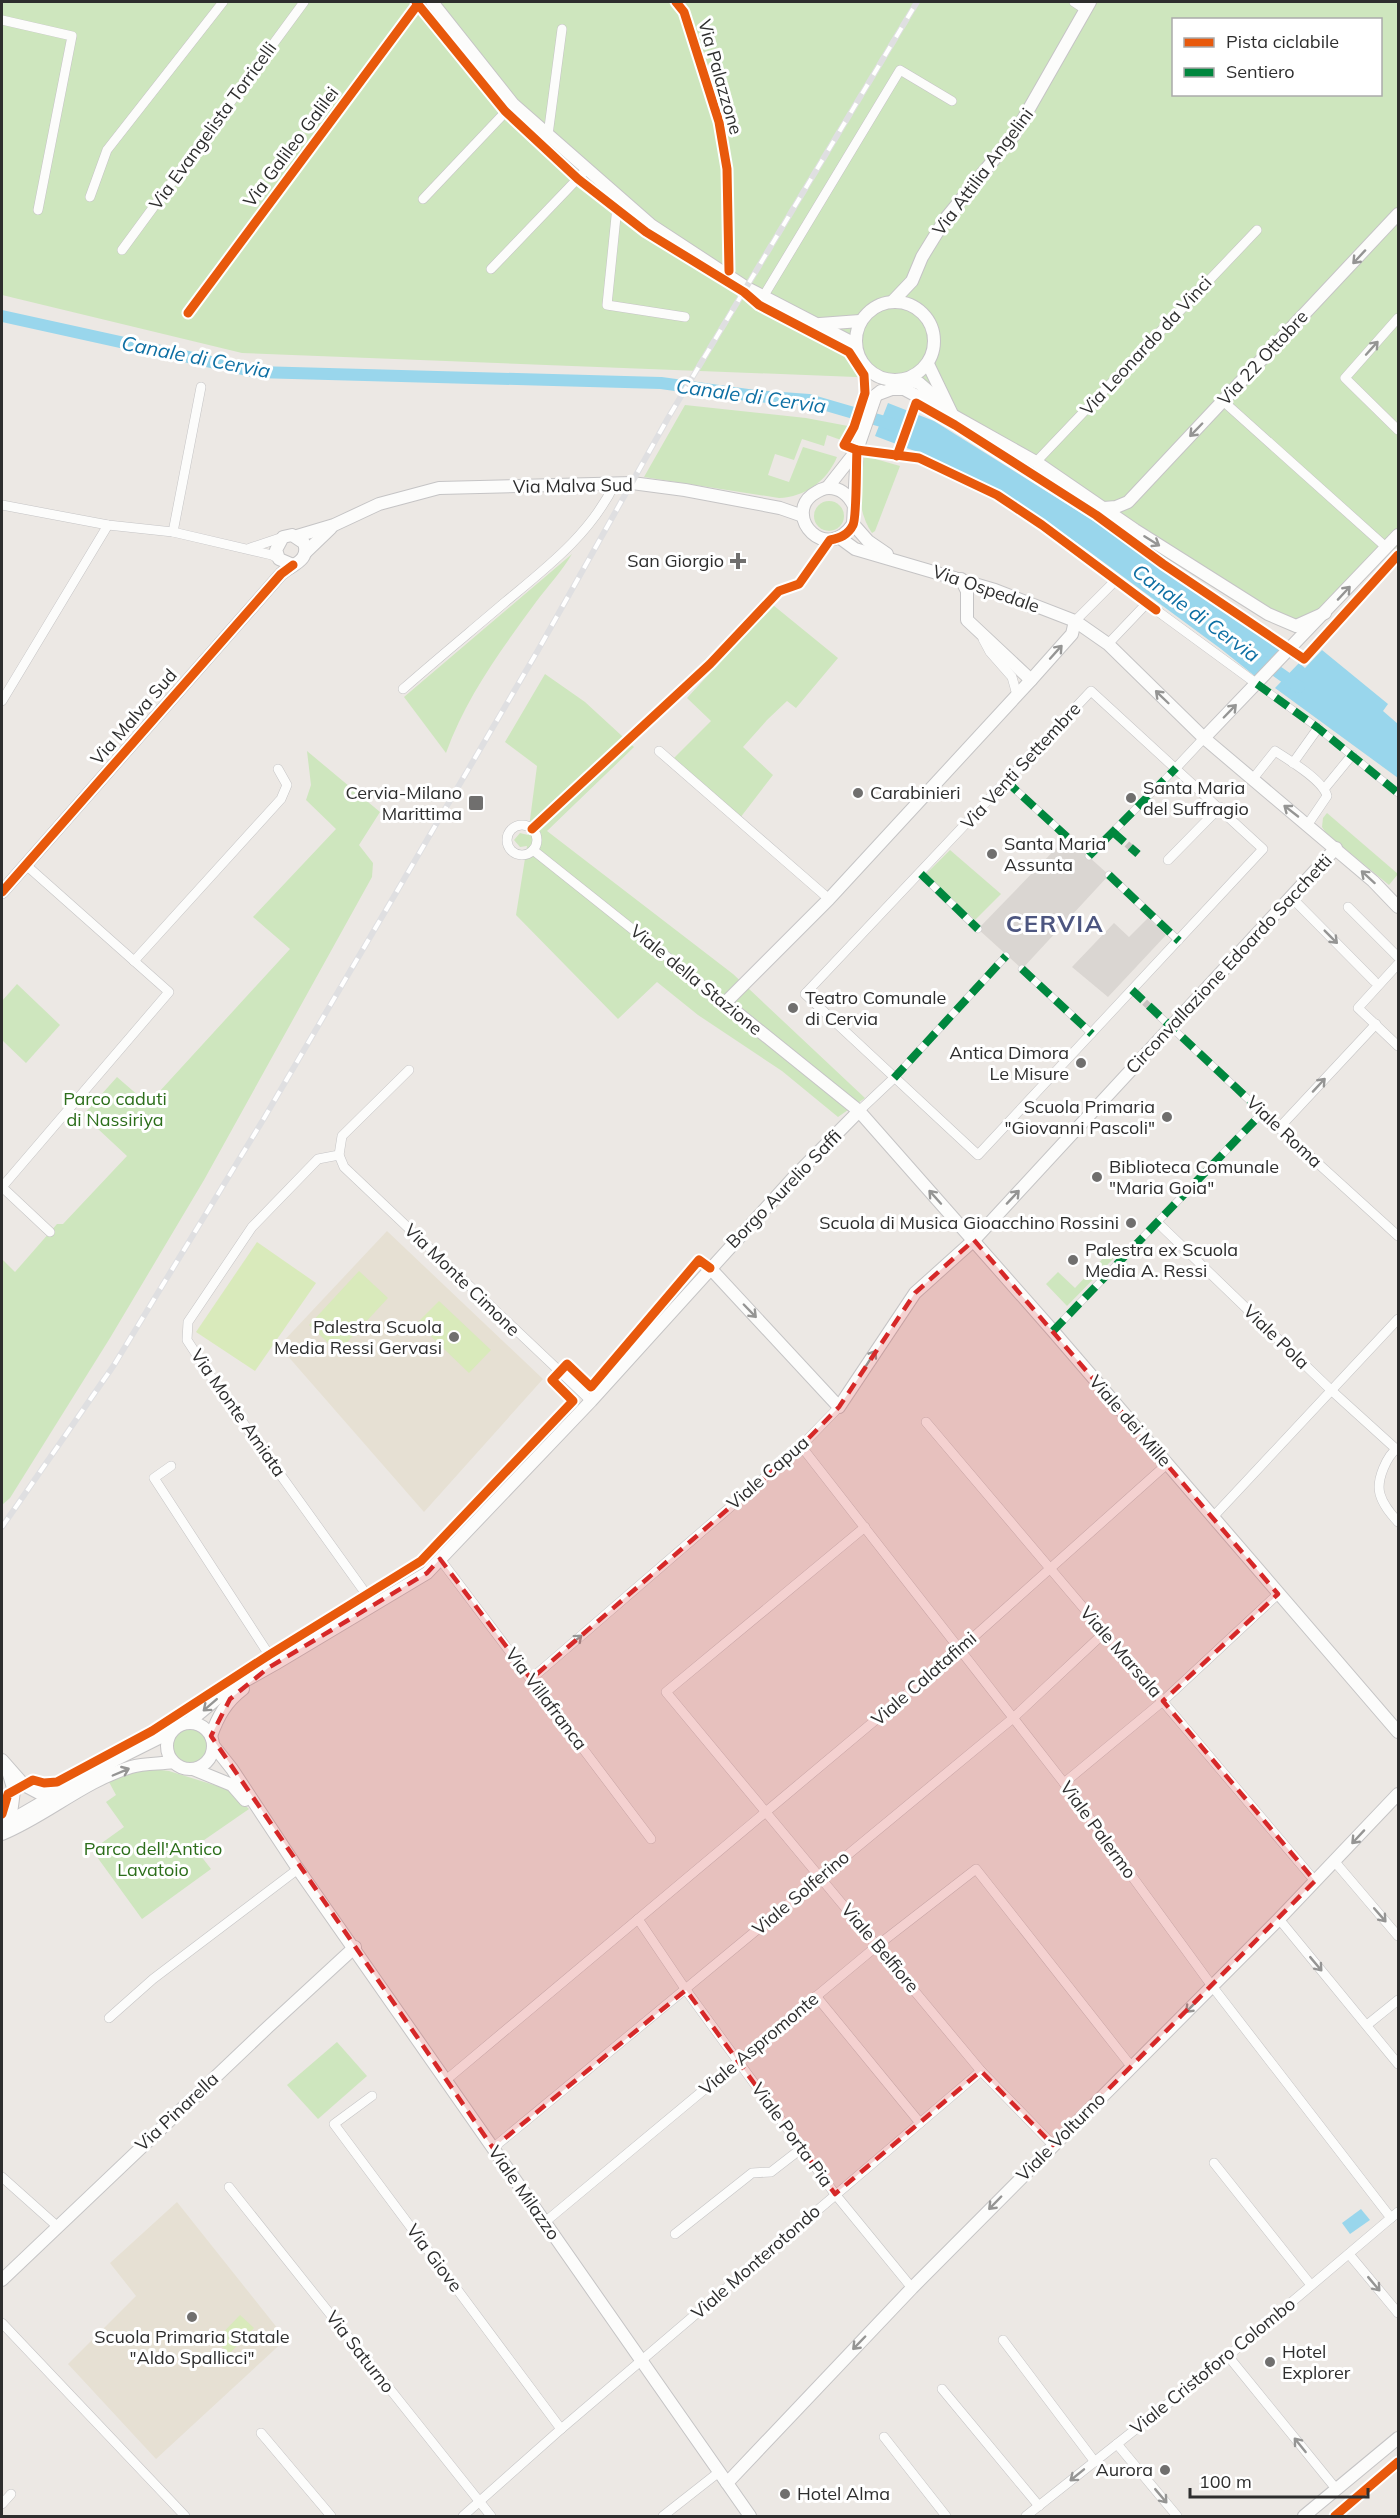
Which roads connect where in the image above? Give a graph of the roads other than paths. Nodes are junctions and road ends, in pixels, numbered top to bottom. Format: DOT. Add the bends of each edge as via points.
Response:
graph roads {
  1 [pos="223,2"];
  2 [pos="304,2"];
  3 [pos="420,2"];
  4 [pos="432,2"];
  5 [pos="676,2"];
  6 [pos="1074,2"];
  7 [pos="1088,6"];
  8 [pos="2,20"];
  9 [pos="562,29"];
  10 [pos="952,101"];
  11 [pos="513,104"];
  12 [pos="548,135"];
  13 [pos="586,170"];
  14 [pos="90,197"];
  15 [pos="618,197"];
  16 [pos="423,199"];
  17 [pos="38,210"];
  18 [pos="1398,214"];
  19 [pos="1257,230"];
  20 [pos="676,241"];
  21 [pos="122,250"];
  22 [pos="491,268"];
  23 [pos="729,272"];
  24 [pos="912,281"];
  25 [pos="764,296"];
  26 [pos="893,301"];
  27 [pos="918,309"];
  28 [pos="188,313"];
  29 [pos="685,317"];
  30 [pos="1398,318"];
  31 [pos="860,321"];
  32 [pos="819,324"];
  33 [pos="855,344"];
  34 [pos="928,364"];
  35 [pos="873,375"];
  36 [pos="906,379"];
  37 [pos="890,381"];
  38 [pos="201,387"];
  39 [pos="876,395"];
  40 [pos="1223,401"];
  41 [pos="950,411"];
  42 [pos="1398,429"];
  43 [pos="857,450"];
  44 [pos="1036,462"];
  45 [pos="615,483"];
  46 [pos="827,488"];
  47 [pos="809,498"];
  48 [pos="1128,502"];
  49 [pos="2,505"];
  50 [pos="854,506"];
  51 [pos="780,508"];
  52 [pos="1104,508"];
  53 [pos="803,516"];
  54 [pos="853,524"];
  55 [pos="108,525"];
  56 [pos="334,525"];
  57 [pos="1135,530"];
  58 [pos="173,532"];
  59 [pos="1398,535"];
  60 [pos="297,536"];
  61 [pos="283,537"];
  62 [pos="840,538"];
  63 [pos="1386,548"];
  64 [pos="248,549"];
  65 [pos="306,552"];
  66 [pos="279,559"];
  67 [pos="896,560"];
  68 [pos="292,565"];
  69 [pos="961,579"];
  70 [pos="1116,580"];
  71 [pos="996,590"];
  72 [pos="1148,602"];
  73 [pos="968,604"];
  74 [pos="1156,610"];
  75 [pos="1325,613"];
  76 [pos="1075,621"];
  77 [pos="981,634"];
  78 [pos="1108,644"];
  79 [pos="1031,680"];
  80 [pos="1257,684"];
  81 [pos="403,689"];
  82 [pos="1017,695"];
  83 [pos="2,701"];
  84 [pos="1318,728"];
  85 [pos="1204,738"];
  86 [pos="659,751"];
  87 [pos="1352,755"];
  88 [pos="1293,763"];
  89 [pos="1176,768"];
  90 [pos="278,770"];
  91 [pos="1252,780"];
  92 [pos="1006,781"];
  93 [pos="1325,788"];
  94 [pos="1398,793"];
  95 [pos="1220,807"];
  96 [pos="1308,824"];
  97 [pos="1067,837"];
  98 [pos="1336,848"];
  99 [pos="534,849"];
  100 [pos="1089,856"];
  101 [pos="1168,860"];
  102 [pos="26,865"];
  103 [pos="921,874"];
  104 [pos="1109,875"];
  105 [pos="2,892"];
  106 [pos="1290,896"];
  107 [pos="829,899"];
  108 [pos="1348,907"];
  109 [pos="1398,907"];
  110 [pos="978,929"];
  111 [pos="1179,941"];
  112 [pos="1006,956"];
  113 [pos="1398,957"];
  114 [pos="134,961"];
  115 [pos="1398,964"];
  116 [pos="1022,969"];
  117 [pos="1374,981"];
  118 [pos="724,1003"];
  119 [pos="1155,1012"];
  120 [pos="1376,1024"];
  121 [pos="1170,1026"];
  122 [pos="1092,1034"];
  123 [pos="1398,1046"];
  124 [pos="410,1070"];
  125 [pos="894,1078"];
  126 [pos="859,1112"];
  127 [pos="1262,1113"];
  128 [pos="1279,1128"];
  129 [pos="339,1155"];
  130 [pos="2,1187"];
  131 [pos="1158,1222"];
  132 [pos="50,1232"];
  133 [pos="1398,1236"];
  134 [pos="974,1240"];
  135 [pos="710,1268"];
  136 [pos="1398,1319"];
  137 [pos="1053,1331"];
  138 [pos="1332,1391"];
  139 [pos="591,1401"];
  140 [pos="839,1407"];
  141 [pos="926,1422"];
  142 [pos="801,1446"];
  143 [pos="1397,1448"];
  144 [pos="1167,1464"];
  145 [pos="171,1466"];
  146 [pos="1214,1516"];
  147 [pos="1398,1522"];
  148 [pos="865,1527"];
  149 [pos="440,1559"];
  150 [pos="1050,1569"];
  151 [pos="1278,1594"];
  152 [pos="374,1605"];
  153 [pos="1104,1633"];
  154 [pos="958,1650"];
  155 [pos="272,1666"];
  156 [pos="531,1679"];
  157 [pos="1163,1701"];
  158 [pos="1012,1719"];
  159 [pos="189,1722"];
  160 [pos="171,1732"];
  161 [pos="1398,1732"];
  162 [pos="212,1741"];
  163 [pos="173,1762"];
  164 [pos="4,1764"];
  165 [pos="193,1769"];
  166 [pos="1064,1783"];
  167 [pos="14,1791"];
  168 [pos="61,1792"];
  169 [pos="1398,1794"];
  170 [pos="35,1807"];
  171 [pos="50,1808"];
  172 [pos="767,1812"];
  173 [pos="267,1823"];
  174 [pos="6,1825"];
  175 [pos="2,1834"];
  176 [pos="651,1839"];
  177 [pos="1335,1862"];
  178 [pos="298,1869"];
  179 [pos="821,1877"];
  180 [pos="1315,1881"];
  181 [pos="638,1919"];
  182 [pos="1279,1919"];
  183 [pos="1398,1936"];
  184 [pos="878,1945"];
  185 [pos="355,1947"];
  186 [pos="1212,1986"];
  187 [pos="686,1990"];
  188 [pos="816,1996"];
  189 [pos="1398,2000"];
  190 [pos="109,2018"];
  191 [pos="1367,2025"];
  192 [pos="737,2061"];
  193 [pos="1398,2064"];
  194 [pos="1131,2066"];
  195 [pos="981,2071"];
  196 [pos="446,2080"];
  197 [pos="372,2096"];
  198 [pos="920,2122"];
  199 [pos="1053,2145"];
  200 [pos="493,2148"];
  201 [pos="802,2148"];
  202 [pos="1214,2163"];
  203 [pos="2,2177"];
  204 [pos="229,2187"];
  205 [pos="835,2194"];
  206 [pos="1395,2215"];
  207 [pos="545,2222"];
  208 [pos="58,2227"];
  209 [pos="675,2234"];
  210 [pos="1349,2254"];
  211 [pos="2,2280"];
  212 [pos="1311,2285"];
  213 [pos="912,2288"];
  214 [pos="1398,2313"];
  215 [pos="2,2323"];
  216 [pos="1003,2340"];
  217 [pos="1228,2356"];
  218 [pos="641,2361"];
  219 [pos="942,2389"];
  220 [pos="561,2428"];
  221 [pos="261,2433"];
  222 [pos="884,2437"];
  223 [pos="1398,2438"];
  224 [pos="1117,2444"];
  225 [pos="1095,2462"];
  226 [pos="718,2472"];
  227 [pos="727,2483"];
  228 [pos="1337,2490"];
  229 [pos="11,2494"];
  230 [pos="479,2502"];
  231 [pos="2,2504"];
  232 [pos="1039,2506"];
  233 [pos="185,2517"];
  234 [pos="331,2517"];
  235 [pos="463,2517"];
  236 [pos="491,2517"];
  237 [pos="663,2517"];
  238 [pos="750,2517"];
  239 [pos="946,2517"];
  240 [pos="1026,2517"];
  241 [pos="1177,2517"];
  242 [pos="1304,2517"];
  1 -- 14 [label="street" via="107,150"];
  2 -- 21 [label="street, Via Evangelista Torricelli"];
  3 -- 28 [label="street, Via Galileo Galilei"];
  4 -- 11 [label="street"];
  5 -- 23 [label="street, Via Palazzone" via="684,12 719,122 727,169"];
  6 -- 7 [label="street"];
  7 -- 24 [label="street, Via Attilia Angelini" via="1020,126 946,218"];
  8 -- 17 [label="street" via="72,36"];
  9 -- 12 [label="street"];
  10 -- 25 [label="street" via="900,70"];
  11 -- 12 [label="street"];
  11 -- 16 [label="street"];
  12 -- 13 [label="street"];
  13 -- 15 [label="street"];
  13 -- 22 [label="street"];
  15 -- 20 [label="street"];
  15 -- 29 [label="street" via="607,305"];
  18 -- 40 [label="street, Via 22 Ottobre, one-way"];
  19 -- 44 [label="street, Via Leonardo da Vinci"];
  20 -- 23 [label="street"];
  20 -- 25 [label="street"];
  23 -- 25 [label="street"];
  24 -- 26 [label="street, Via Attilia Angelini"];
  24 -- 27 [label="street"];
  25 -- 32 [label="street"];
  26 -- 27 [label="street"];
  26 -- 31 [label="street" via="880,304"];
  27 -- 34 [label="street" via="934,334"];
  42 -- 30 [label="street, one-way" via="1345,378"];
  31 -- 32 [label="street"];
  31 -- 33 [label="street"];
  32 -- 33 [label="street"];
  33 -- 35 [label="street" via="858,356"];
  34 -- 36 [label="street"];
  34 -- 41 [label="street"];
  35 -- 37 [label="street"];
  35 -- 39 [label="street"];
  36 -- 37 [label="street"];
  36 -- 41 [label="street" via="919,382"];
  37 -- 39 [label="street"];
  38 -- 58 [label="street"];
  39 -- 41 [label="street" via="892,388 904,389"];
  39 -- 43 [label="street"];
  40 -- 48 [label="street, Via 22 Ottobre, one-way"];
  40 -- 63 [label="street"];
  41 -- 44 [label="street"];
  43 -- 46 [label="street"];
  43 -- 50 [label="street"];
  44 -- 52 [label="street"];
  45 -- 51 [label="street, Via Malva Sud" via="685,490"];
  45 -- 56 [label="street, Via Malva Sud" via="439,488 379,504"];
  45 -- 81 [label="street" via="591,524 563,553"];
  46 -- 47 [label="street"];
  46 -- 50 [label="street" via="842,491"];
  47 -- 51 [label="street"];
  47 -- 53 [label="street"];
  48 -- 52 [label="street"];
  48 -- 57 [label="street" via="1128,516"];
  49 -- 55 [label="street"];
  50 -- 54 [label="street"];
  51 -- 53 [label="street, Via Malva Sud"];
  52 -- 57 [label="street"];
  53 -- 62 [label="street" via="808,529 817,537"];
  54 -- 62 [label="street"];
  54 -- 67 [label="street" via="868,541"];
  55 -- 58 [label="street"];
  55 -- 83 [label="street"];
  56 -- 60 [label="street, Via Malva Sud"];
  56 -- 65 [label="street, Via Malva Sud"];
  57 -- 75 [label="street, one-way" via="1268,614 1296,626"];
  58 -- 64 [label="street"];
  59 -- 63 [label="street"];
  60 -- 61 [label="street"];
  60 -- 65 [label="street"];
  61 -- 64 [label="street"];
  61 -- 66 [label="street" via="276,550"];
  62 -- 67 [label="street, Via Ospedale" via="855,549"];
  75 -- 63 [label="street, one-way"];
  64 -- 66 [label="street"];
  65 -- 68 [label="street" via="301,561"];
  66 -- 68 [label="street"];
  67 -- 69 [label="street, Via Ospedale"];
  68 -- 102 [label="street, Via Malva Sud"];
  69 -- 71 [label="street, Via Ospedale"];
  69 -- 73 [label="street"];
  70 -- 76 [label="street"];
  71 -- 73 [label="street" via="980,594"];
  71 -- 76 [label="street, Via Ospedale"];
  72 -- 78 [label="street"];
  73 -- 77 [label="street" via="967,620"];
  74 -- 80 [label="street"];
  75 -- 80 [label="street"];
  76 -- 78 [label="street, Circonvallazione Edoardo Sacchetti"];
  79 -- 76 [label="street, one-way" via="1072,634"];
  77 -- 79 [label="street"];
  77 -- 82 [label="street" via="990,652 1012,677"];
  85 -- 78 [label="street, Circonvallazione Edoardo Sacchetti, one-way"];
  79 -- 82 [label="street"];
  80 -- 84 [label="street"];
  85 -- 80 [label="street, one-way"];
  82 -- 107 [label="street"];
  84 -- 87 [label="street"];
  84 -- 88 [label="street"];
  85 -- 89 [label="street"];
  85 -- 91 [label="street, Circonvallazione Edoardo Sacchetti"];
  86 -- 107 [label="street"];
  87 -- 93 [label="street"];
  87 -- 94 [label="street"];
  88 -- 91 [label="street" via="1275,751"];
  88 -- 93 [label="street"];
  89 -- 92 [label="street, Via Venti Settembre" via="1091,691"];
  89 -- 95 [label="street, Via Venti Settembre"];
  89 -- 100 [label="street" via="1116,834"];
  90 -- 114 [label="street" via="286,785 281,799"];
  96 -- 91 [label="street, Circonvallazione Edoardo Sacchetti, one-way"];
  92 -- 97 [label="street"];
  92 -- 103 [label="street, Via Venti Settembre"];
  93 -- 96 [label="street" via="1327,796"];
  95 -- 101 [label="street"];
  95 -- 111 [label="street, Via Venti Settembre" via="1263,849"];
  96 -- 98 [label="street, Circonvallazione Edoardo Sacchetti"];
  98 -- 106 [label="street, Circonvallazione Edoardo Sacchetti"];
  109 -- 98 [label="street, one-way"];
  99 -- 118 [label="street, Viale della Stazione"];
  102 -- 105 [label="street, Via Malva Sud"];
  102 -- 114 [label="street"];
  103 -- 110 [label="street"];
  103 -- 125 [label="street, Via Venti Settembre" via="805,994"];
  104 -- 111 [label="street"];
  106 -- 117 [label="street, one-way"];
  106 -- 121 [label="street, Circonvallazione Edoardo Sacchetti"];
  107 -- 118 [label="street"];
  108 -- 113 [label="street"];
  111 -- 122 [label="street, Via Venti Settembre"];
  112 -- 125 [label="street"];
  114 -- 130 [label="street" via="169,992"];
  115 -- 120 [label="street" via="1358,1008"];
  116 -- 122 [label="street"];
  118 -- 126 [label="street, Viale della Stazione"];
  119 -- 121 [label="street, Viale Roma"];
  120 -- 123 [label="street"];
  128 -- 120 [label="street, one-way"];
  121 -- 127 [label="street, Viale Roma"];
  134 -- 121 [label="street, Circonvallazione Edoardo Sacchetti, one-way"];
  122 -- 125 [label="street, Via Venti Settembre" via="978,1155"];
  124 -- 129 [label="street" via="342,1136"];
  125 -- 126 [label="street"];
  134 -- 126 [label="street, Viale dei Mille, one-way"];
  126 -- 135 [label="street, Borgo Aurelio Saffi"];
  127 -- 128 [label="street, Viale Roma"];
  127 -- 131 [label="street"];
  128 -- 133 [label="street, Viale Roma"];
  129 -- 139 [label="street, Via Monte Cimone" via="344,1167"];
  129 -- 152 [label="street, Via Monte Amiata" via="318,1159 252,1227 188,1322 187,1340"];
  130 -- 132 [label="street"];
  131 -- 137 [label="street"];
  131 -- 138 [label="street, Viale Pola"];
  134 -- 137 [label="street, Viale dei Mille"];
  140 -- 134 [label="street, Viale Capua, one-way" via="915,1293"];
  135 -- 139 [label="street, Borgo Aurelio Saffi"];
  135 -- 140 [label="street, one-way"];
  136 -- 138 [label="street"];
  137 -- 144 [label="street, Viale dei Mille"];
  138 -- 143 [label="street, Viale Pola"];
  138 -- 146 [label="street"];
  139 -- 149 [label="street, Borgo Aurelio Saffi"];
  140 -- 142 [label="street, Viale Capua"];
  141 -- 150 [label="street, Viale Marsala"];
  142 -- 148 [label="street, Viale Palermo"];
  156 -- 142 [label="street, Viale Capua, one-way"];
  143 -- 147 [label="street" via="1383,1468 1379,1492"];
  144 -- 146 [label="street, Viale dei Mille"];
  144 -- 150 [label="street, Viale Calatafimi"];
  145 -- 155 [label="street" via="154,1478"];
  146 -- 151 [label="street, Viale dei Mille"];
  148 -- 154 [label="street, Viale Palermo"];
  148 -- 172 [label="street, Viale Belfiore" via="666,1692"];
  149 -- 152 [label="street, Borgo Aurelio Saffi" via="427,1573"];
  149 -- 156 [label="street, Via Villafranca"];
  150 -- 153 [label="street, Viale Marsala"];
  150 -- 154 [label="street, Viale Calatafimi"];
  151 -- 157 [label="street"];
  151 -- 161 [label="street, Viale dei Mille"];
  152 -- 155 [label="street, Borgo Aurelio Saffi"];
  153 -- 157 [label="street, Viale Marsala"];
  153 -- 158 [label="street, Viale Solferino"];
  154 -- 158 [label="street, Viale Palermo"];
  154 -- 172 [label="street, Viale Calatafimi"];
  155 -- 159 [label="street, one-way" via="225,1692"];
  155 -- 162 [label="street" via="230,1699 219,1714"];
  156 -- 176 [label="street, Via Villafranca"];
  157 -- 166 [label="street"];
  157 -- 180 [label="street, Viale Marsala"];
  158 -- 166 [label="street, Viale Palermo"];
  158 -- 179 [label="street, Viale Solferino"];
  159 -- 160 [label="street"];
  159 -- 162 [label="street" via="202,1726"];
  160 -- 163 [label="street" via="167,1751"];
  160 -- 168 [label="street"];
  162 -- 165 [label="street" via="210,1758"];
  162 -- 173 [label="street, Viale Milazzo"];
  163 -- 165 [label="street"];
  171 -- 163 [label="street, one-way" via="132,1767"];
  164 -- 167 [label="street"];
  164 -- 168 [label="street" via="24,1785 39,1793"];
  165 -- 173 [label="street, Viale Milazzo" via="231,1785"];
  166 -- 186 [label="street, Viale Palermo"];
  167 -- 170 [label="street"];
  167 -- 174 [label="street"];
  168 -- 170 [label="street"];
  169 -- 177 [label="street, Viale Volturno, one-way"];
  170 -- 171 [label="street"];
  170 -- 174 [label="street"];
  171 -- 175 [label="street"];
  172 -- 179 [label="street, Viale Belfiore"];
  172 -- 181 [label="street, Viale Calatafimi"];
  173 -- 178 [label="street, Viale Milazzo"];
  177 -- 180 [label="street, Viale Volturno"];
  177 -- 183 [label="street, one-way"];
  178 -- 185 [label="street, Viale Milazzo"];
  178 -- 190 [label="street" via="153,1979"];
  179 -- 184 [label="street, Viale Belfiore"];
  179 -- 187 [label="street, Viale Solferino"];
  180 -- 182 [label="street, Viale Volturno"];
  181 -- 187 [label="street, Viale Porta Pia"];
  181 -- 196 [label="street, Viale Calatafimi"];
  182 -- 186 [label="street, Viale Volturno"];
  182 -- 191 [label="street, one-way"];
  184 -- 188 [label="street, Viale Aspromonte"];
  184 -- 194 [label="street, Viale Aspromonte" via="976,1869"];
  184 -- 195 [label="street, Viale Belfiore"];
  185 -- 196 [label="street, Viale Milazzo"];
  185 -- 208 [label="street, Via Pinarella"];
  186 -- 194 [label="street, Viale Volturno, one-way"];
  186 -- 206 [label="street, Viale Palermo"];
  187 -- 192 [label="street, Viale Porta Pia"];
  187 -- 200 [label="street, Viale Solferino"];
  188 -- 192 [label="street, Viale Aspromonte"];
  188 -- 198 [label="street"];
  189 -- 191 [label="street"];
  191 -- 193 [label="street"];
  192 -- 201 [label="street, Viale Porta Pia"];
  192 -- 207 [label="street, Viale Aspromonte"];
  194 -- 199 [label="street, Viale Volturno"];
  195 -- 198 [label="street, Viale Monterotondo"];
  195 -- 199 [label="street, Viale Belfiore"];
  196 -- 200 [label="street, Viale Milazzo"];
  197 -- 220 [label="street, Via Giove" via="334,2124"];
  198 -- 205 [label="street, Viale Monterotondo"];
  199 -- 213 [label="street, Viale Volturno, one-way"];
  200 -- 207 [label="street, Viale Milazzo"];
  201 -- 205 [label="street, Viale Porta Pia"];
  201 -- 209 [label="street" via="771,2172 752,2173"];
  202 -- 212 [label="street"];
  203 -- 208 [label="street"];
  204 -- 230 [label="street, Via Saturno"];
  205 -- 213 [label="street, Viale Porta Pia"];
  205 -- 218 [label="street, Viale Monterotondo"];
  206 -- 210 [label="street, Viale Cristoforo Colombo"];
  207 -- 218 [label="street, Viale Milazzo"];
  208 -- 211 [label="street, Via Pinarella"];
  210 -- 212 [label="street, Viale Cristoforo Colombo"];
  210 -- 214 [label="street, one-way"];
  212 -- 217 [label="street, Viale Cristoforo Colombo"];
  213 -- 227 [label="street, Viale Volturno, one-way"];
  215 -- 233 [label="street"];
  216 -- 225 [label="street"];
  217 -- 224 [label="street, Viale Cristoforo Colombo"];
  228 -- 217 [label="street, one-way"];
  218 -- 220 [label="street, Viale Monterotondo"];
  218 -- 226 [label="street, Viale Milazzo"];
  219 -- 232 [label="street"];
  220 -- 230 [label="street, Viale Monterotondo"];
  221 -- 234 [label="street"];
  222 -- 239 [label="street"];
  223 -- 228 [label="street"];
  224 -- 225 [label="street, Viale Cristoforo Colombo"];
  224 -- 241 [label="street, one-way"];
  225 -- 232 [label="street, Viale Cristoforo Colombo, one-way"];
  226 -- 227 [label="street, Viale Milazzo"];
  226 -- 237 [label="street"];
  227 -- 238 [label="street, Viale Milazzo"];
  228 -- 242 [label="street"];
  229 -- 231 [label="street"];
  230 -- 235 [label="street, Viale Monterotondo"];
  230 -- 236 [label="street, Via Saturno"];
  232 -- 240 [label="street, Viale Cristoforo Colombo"];
}
